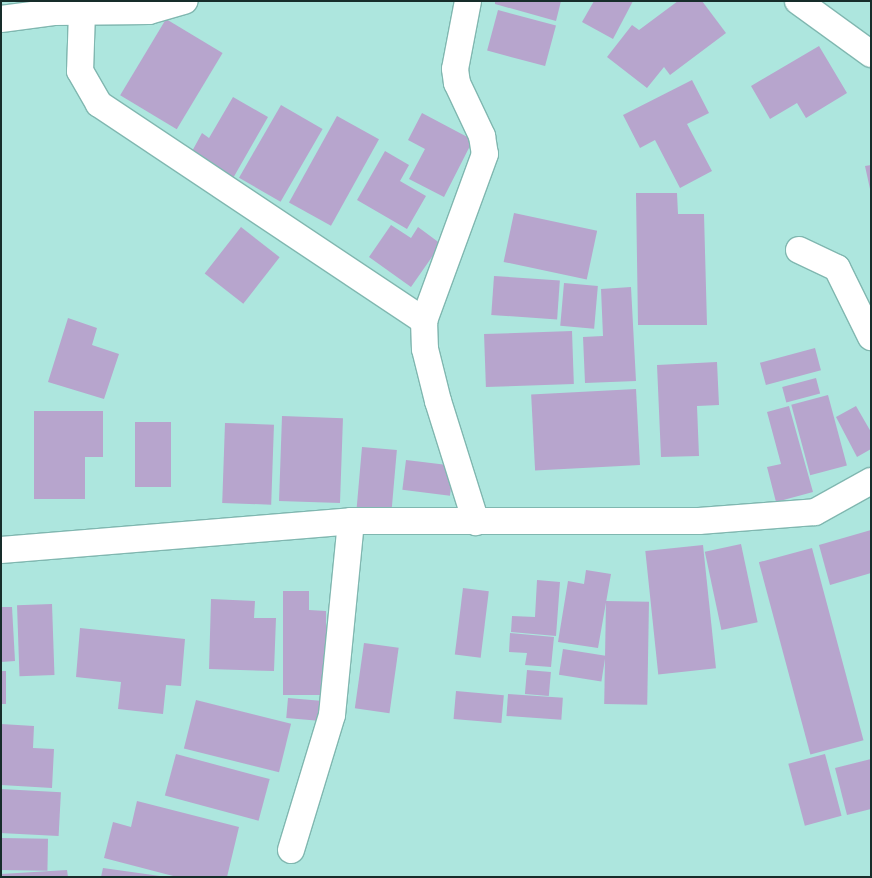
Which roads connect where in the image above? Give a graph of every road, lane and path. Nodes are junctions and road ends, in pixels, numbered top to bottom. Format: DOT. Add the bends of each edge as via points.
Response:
graph roads {
  1 [pos="185,1"];
  2 [pos="468,1"];
  3 [pos="798,1"];
  4 [pos="82,12"];
  5 [pos="1,19"];
  6 [pos="871,54"];
  7 [pos="799,250"];
  8 [pos="424,321"];
  9 [pos="871,338"];
  10 [pos="871,481"];
  11 [pos="351,521"];
  12 [pos="476,522"];
  13 [pos="1,550"];
  14 [pos="291,850"];
  1 -- 4 [label="street" via="148,11"];
  2 -- 8 [label="street" via="455,69 457,83 482,136 485,154"];
  3 -- 6 [label="street"];
  4 -- 5 [label="street"];
  4 -- 8 [label="street" via="80,71 99,104"];
  7 -- 9 [label="street" via="837,268"];
  8 -- 12 [label="street" via="425,349 438,401"];
  10 -- 12 [label="street" via="815,512 699,521"];
  11 -- 12 [label="street"];
  11 -- 13 [label="street"];
  11 -- 14 [label="street" via="332,715"];
}
